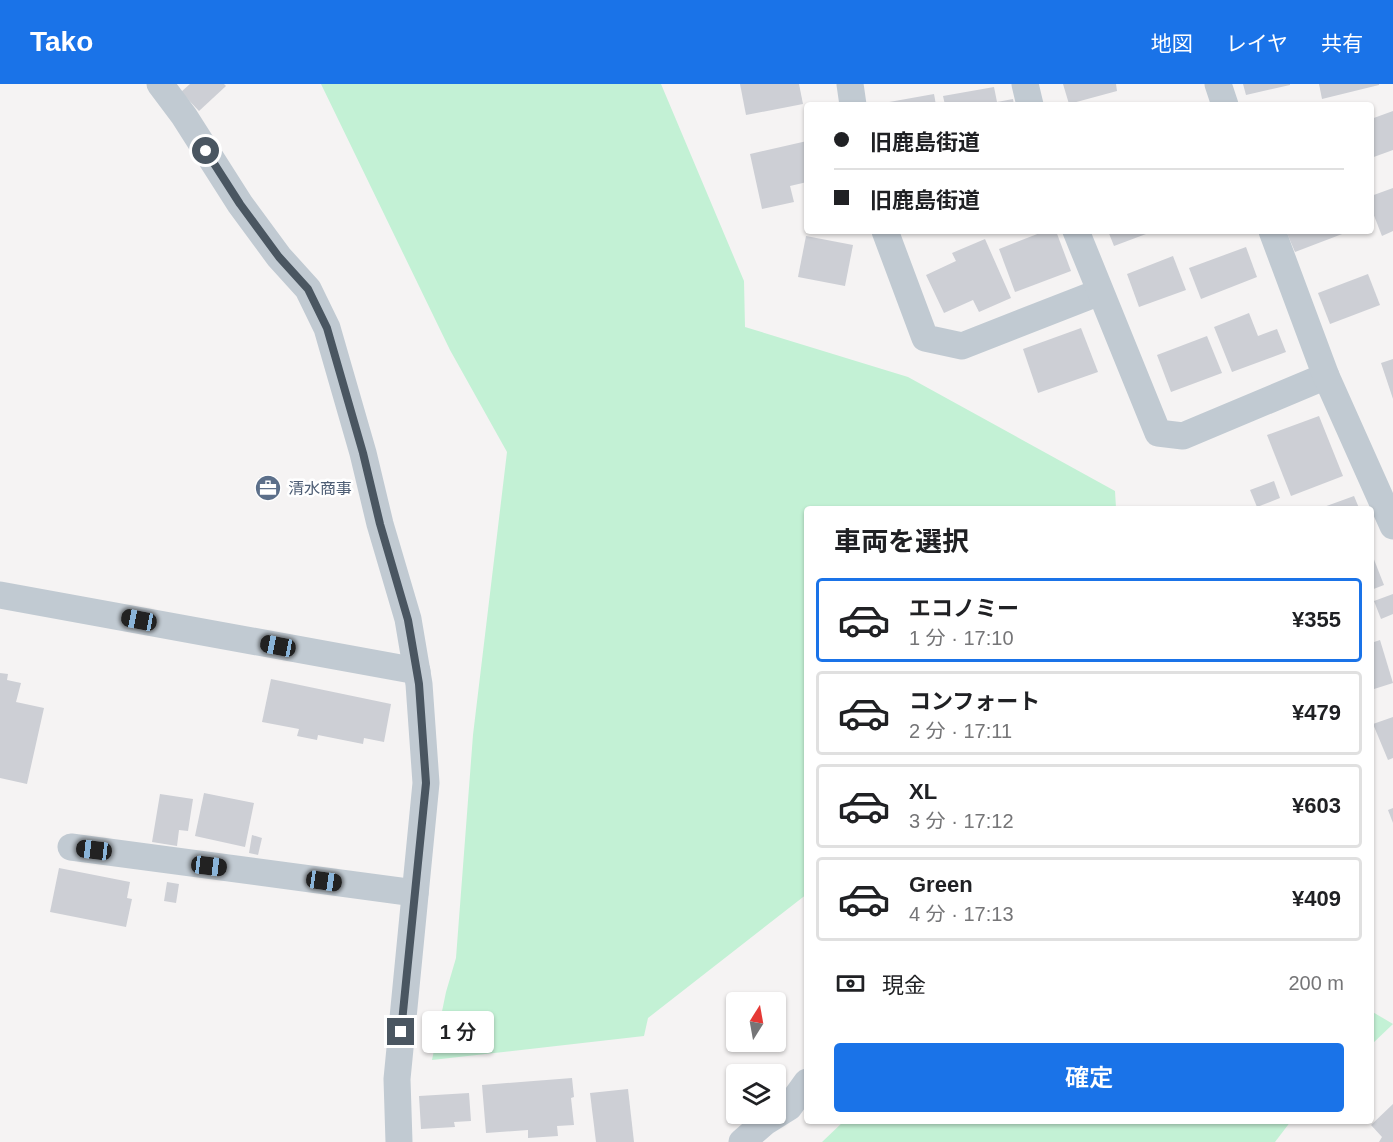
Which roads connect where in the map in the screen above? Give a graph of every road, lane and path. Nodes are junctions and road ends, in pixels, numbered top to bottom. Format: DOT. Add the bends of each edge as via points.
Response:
graph roads {
  1 [pos="160,84"];
  2 [pos="850,84"];
  3 [pos="1025,84"];
  4 [pos="1218,84"];
  5 [pos="853,102"];
  6 [pos="1029,102"];
  7 [pos="1224,102"];
  8 [pos="886,234"];
  9 [pos="1077,234"];
  10 [pos="1273,234"];
  11 [pos="1100,292"];
  12 [pos="1326,376"];
  13 [pos="1393,526"];
  14 [pos="0,595"];
  15 [pos="417,671"];
  16 [pos="71,847"];
  17 [pos="415,893"];
  18 [pos="804,1086"];
  19 [pos="399,1142"];
  20 [pos="742,1142"];
  1 -- 15 [label="street" via="240,204 308,289 327,328 408,620"];
  2 -- 5 [label="street"];
  3 -- 6 [label="street"];
  4 -- 7 [label="street"];
  8 -- 11 [label="street" via="925,338 962,346"];
  9 -- 11 [label="street"];
  10 -- 12 [label="street"];
  11 -- 12 [label="street" via="1158,433 1183,436"];
  12 -- 13 [label="street"];
  14 -- 15 [label="street"];
  15 -- 17 [label="street" via="426,783"];
  16 -- 17 [label="street"];
  17 -- 19 [label="street" via="396,1079"];
  18 -- 20 [label="street" via="789,1107"];
}
